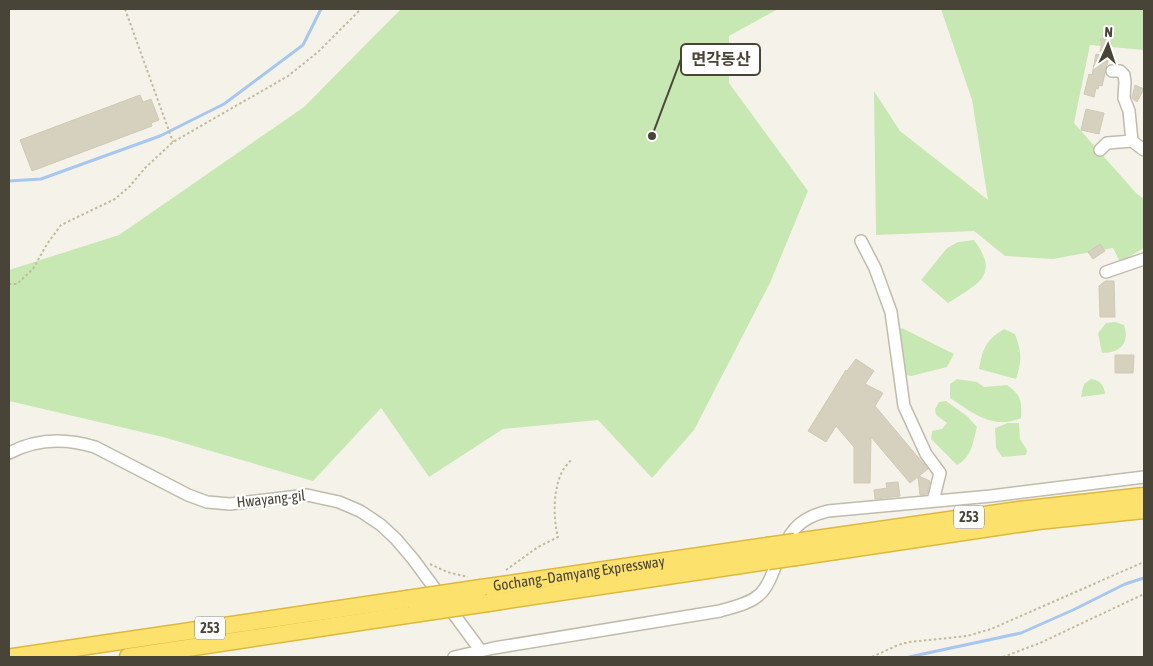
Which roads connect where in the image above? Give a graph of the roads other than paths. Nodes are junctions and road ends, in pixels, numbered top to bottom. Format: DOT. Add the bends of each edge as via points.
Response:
graph roads {
  1 [pos="1112,71"];
  2 [pos="1132,141"];
  3 [pos="1100,150"];
  4 [pos="1144,150"];
  5 [pos="861,241"];
  6 [pos="1144,259"];
  7 [pos="1106,272"];
  8 [pos="9,453"];
  9 [pos="1144,477"];
  10 [pos="1144,496"];
  11 [pos="933,501"];
  12 [pos="1144,510"];
  13 [pos="795,549"];
  14 [pos="767,553"];
  15 [pos="481,651"];
  16 [pos="14,657"];
  17 [pos="128,657"];
  18 [pos="454,657"];
  1 -- 2 [label="street" via="1124,74 1124,98 1129,111"];
  2 -- 3 [label="street" via="1106,143"];
  2 -- 4 [label="street"];
  5 -- 11 [label="street" via="891,312 904,406 926,454 940,473"];
  6 -- 7 [label="street"];
  8 -- 15 [label="street, Hwayang-gil" via="36,442 81,443 206,502 230,504 297,495 317,496 350,507 371,518 396,539"];
  9 -- 11 [label="street"];
  10 -- 13 [label="highway, Gochang–Damyang Expressway / 253" via="1019,510"];
  11 -- 15 [label="street" via="828,511 806,518 789,535 764,589 748,602 720,611"];
  12 -- 13 [label="highway, Gochang–Damyang Expressway / 253"];
  13 -- 14 [label="highway, Gochang–Damyang Expressway / 253, bridge"];
  14 -- 16 [label="highway, Gochang–Damyang Expressway / 253, bridge" via="477,583 406,599"];
  14 -- 17 [label="highway, Gochang–Damyang Expressway / 253, bridge" via="488,603"];
  15 -- 18 [label="street"];
}
